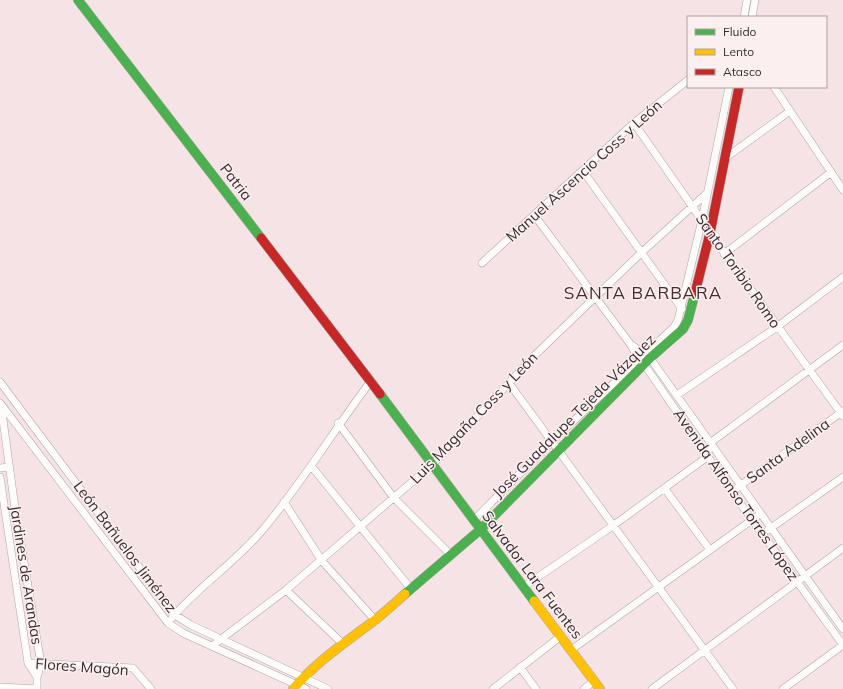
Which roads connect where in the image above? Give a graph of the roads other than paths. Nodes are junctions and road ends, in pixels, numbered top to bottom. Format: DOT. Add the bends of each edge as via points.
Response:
graph roads {
  1 [pos="78,0"];
  2 [pos="747,0"];
  3 [pos="755,0"];
  4 [pos="744,16"];
  5 [pos="752,16"];
  6 [pos="687,81"];
  7 [pos="729,88"];
  8 [pos="739,88"];
  9 [pos="775,88"];
  10 [pos="790,111"];
  11 [pos="634,123"];
  12 [pos="724,159"];
  13 [pos="583,171"];
  14 [pos="830,173"];
  15 [pos="843,190"];
  16 [pos="708,193"];
  17 [pos="692,206"];
  18 [pos="535,216"];
  19 [pos="702,220"];
  20 [pos="710,233"];
  21 [pos="641,253"];
  22 [pos="724,254"];
  23 [pos="482,264"];
  24 [pos="843,277"];
  25 [pos="595,298"];
  26 [pos="682,309"];
  27 [pos="777,326"];
  28 [pos="843,345"];
  29 [pos="644,359"];
  30 [pos="809,369"];
  31 [pos="371,381"];
  32 [pos="0,382"];
  33 [pos="509,383"];
  34 [pos="677,395"];
  35 [pos="0,402"];
  36 [pos="842,413"];
  37 [pos="338,423"];
  38 [pos="552,442"];
  39 [pos="710,443"];
  40 [pos="559,450"];
  41 [pos="707,457"];
  42 [pos="433,464"];
  43 [pos="9,467"];
  44 [pos="312,467"];
  45 [pos="0,468"];
  46 [pos="0,477"];
  47 [pos="843,477"];
  48 [pos="740,486"];
  49 [pos="665,489"];
  50 [pos="732,492"];
  51 [pos="394,498"];
  52 [pos="284,502"];
  53 [pos="15,508"];
  54 [pos="2,509"];
  55 [pos="760,514"];
  56 [pos="752,519"];
  57 [pos="474,520"];
  58 [pos="614,525"];
  59 [pos="360,528"];
  60 [pos="770,528"];
  61 [pos="481,529"];
  62 [pos="763,534"];
  63 [pos="843,548"];
  64 [pos="710,550"];
  65 [pos="450,555"];
  66 [pos="322,561"];
  67 [pos="805,576"];
  68 [pos="797,582"];
  69 [pos="525,586"];
  70 [pos="658,587"];
  71 [pos="411,589"];
  72 [pos="286,590"];
  73 [pos="175,615"];
  74 [pos="375,620"];
  75 [pos="168,623"];
  76 [pos="843,630"];
  77 [pos="560,636"];
  78 [pos="222,639"];
  79 [pos="342,643"];
  80 [pos="843,645"];
  81 [pos="212,646"];
  82 [pos="571,650"];
  83 [pos="705,650"];
  84 [pos="28,663"];
  85 [pos="41,664"];
  86 [pos="520,667"];
  87 [pos="304,676"];
  88 [pos="37,677"];
  89 [pos="597,685"];
  90 [pos="0,687"];
  91 [pos="295,687"];
  92 [pos="37,689"];
  93 [pos="151,689"];
  94 [pos="306,689"];
  95 [pos="328,689"];
  96 [pos="493,689"];
  97 [pos="536,689"];
  98 [pos="584,689"];
  99 [pos="652,689"];
  100 [pos="733,689"];
  101 [pos="783,689"];
  1 -- 31 [label="street, Patria"];
  2 -- 4 [label="street"];
  3 -- 5 [label="street"];
  6 -- 11 [label="street, Manuel Ascencio Coss y León"];
  7 -- 16 [label="street, José Guadalupe Tejeda Vázquez"];
  8 -- 12 [label="street, José Guadalupe Tejeda Vázquez"];
  9 -- 10 [label="street"];
  10 -- 12 [label="street"];
  10 -- 14 [label="street"];
  11 -- 13 [label="street, Manuel Ascencio Coss y León"];
  11 -- 17 [label="street, Santo Toribio Romo"];
  12 -- 20 [label="street, José Guadalupe Tejeda Vázquez"];
  13 -- 18 [label="street, Manuel Ascencio Coss y León"];
  13 -- 21 [label="street"];
  14 -- 15 [label="street"];
  14 -- 22 [label="street"];
  16 -- 17 [label="street, Luis Magaña Coss y León"];
  16 -- 19 [label="street, José Guadalupe Tejeda Vázquez"];
  17 -- 19 [label="street, Santo Toribio Romo"];
  17 -- 21 [label="street, Luis Magaña Coss y León"];
  18 -- 23 [label="street, Manuel Ascencio Coss y León"];
  18 -- 25 [label="street, Avenida Alfonso Torres López"];
  19 -- 20 [label="street, Santo Toribio Romo"];
  19 -- 26 [label="street, José Guadalupe Tejeda Vázquez"];
  20 -- 22 [label="street, Santo Toribio Romo"];
  20 -- 29 [label="street, José Guadalupe Tejeda Vázquez" via="688,320 683,329"];
  21 -- 25 [label="street, Luis Magaña Coss y León"];
  21 -- 26 [label="street"];
  22 -- 27 [label="street, Santo Toribio Romo"];
  24 -- 27 [label="street"];
  25 -- 29 [label="street, Avenida Alfonso Torres López"];
  25 -- 33 [label="street, Luis Magaña Coss y León"];
  26 -- 29 [label="street, José Guadalupe Tejeda Vázquez" via="674,327"];
  27 -- 30 [label="street, Santo Toribio Romo"];
  27 -- 34 [label="street"];
  28 -- 30 [label="street"];
  29 -- 34 [label="street, Avenida Alfonso Torres López"];
  29 -- 38 [label="street, José Guadalupe Tejeda Vázquez"];
  29 -- 40 [label="street, José Guadalupe Tejeda Vázquez"];
  29 -- 41 [label="street, Avenida Alfonso Torres López"];
  30 -- 36 [label="street, Santo Toribio Romo"];
  30 -- 39 [label="street"];
  31 -- 37 [label="street"];
  31 -- 42 [label="street, Salvador Lara Fuentes"];
  32 -- 73 [label="street, León Bañuelos Jiménez"];
  33 -- 38 [label="street"];
  33 -- 42 [label="street, Luis Magaña Coss y León"];
  34 -- 39 [label="street, Avenida Alfonso Torres López"];
  35 -- 43 [label="street, Jardines de Arandas"];
  35 -- 75 [label="street, León Bañuelos Jiménez"];
  36 -- 48 [label="street, Santa Adelina"];
  37 -- 44 [label="street"];
  37 -- 51 [label="street"];
  38 -- 40 [label="street"];
  38 -- 57 [label="street, José Guadalupe Tejeda Vázquez"];
  39 -- 41 [label="street"];
  39 -- 48 [label="street, Avenida Alfonso Torres López"];
  40 -- 58 [label="street"];
  40 -- 61 [label="street, José Guadalupe Tejeda Vázquez"];
  41 -- 49 [label="street"];
  41 -- 50 [label="street, Avenida Alfonso Torres López"];
  42 -- 51 [label="street, Luis Magaña Coss y León"];
  42 -- 57 [label="street, Salvador Lara Fuentes"];
  43 -- 45 [label="street"];
  43 -- 53 [label="street, Jardines de Arandas"];
  44 -- 52 [label="street"];
  44 -- 59 [label="street"];
  46 -- 54 [label="street, Jardines de Arandas"];
  47 -- 60 [label="street"];
  48 -- 50 [label="street, Santa Adelina"];
  48 -- 55 [label="street, Avenida Alfonso Torres López"];
  49 -- 58 [label="street"];
  49 -- 64 [label="street"];
  50 -- 56 [label="street, Avenida Alfonso Torres López"];
  51 -- 59 [label="street, Luis Magaña Coss y León"];
  51 -- 65 [label="street"];
  52 -- 66 [label="street"];
  52 -- 73 [label="street" via="259,534"];
  53 -- 54 [label="street"];
  53 -- 85 [label="street, Jardines de Arandas"];
  54 -- 84 [label="street, Jardines de Arandas"];
  55 -- 56 [label="street"];
  55 -- 60 [label="street, Avenida Alfonso Torres López"];
  56 -- 62 [label="street, Avenida Alfonso Torres López"];
  56 -- 64 [label="street"];
  57 -- 61 [label="street, Salvador Lara Fuentes"];
  58 -- 69 [label="street"];
  58 -- 70 [label="street"];
  59 -- 66 [label="street, Luis Magaña Coss y León"];
  59 -- 71 [label="street"];
  60 -- 62 [label="street"];
  60 -- 67 [label="street, Avenida Alfonso Torres López"];
  61 -- 65 [label="street, José Guadalupe Tejeda Vázquez"];
  61 -- 69 [label="street, Salvador Lara Fuentes"];
  62 -- 68 [label="street, Avenida Alfonso Torres López"];
  63 -- 67 [label="street"];
  64 -- 70 [label="street"];
  65 -- 71 [label="street, José Guadalupe Tejeda Vázquez"];
  66 -- 72 [label="street, Luis Magaña Coss y León"];
  66 -- 74 [label="street"];
  67 -- 68 [label="street"];
  67 -- 76 [label="street, Avenida Alfonso Torres López"];
  68 -- 80 [label="street, Avenida Alfonso Torres López"];
  68 -- 83 [label="street"];
  69 -- 77 [label="street, Salvador Lara Fuentes"];
  70 -- 82 [label="street"];
  70 -- 83 [label="street"];
  71 -- 74 [label="street, José Guadalupe Tejeda Vázquez"];
  72 -- 78 [label="street, Luis Magaña Coss y León"];
  72 -- 79 [label="street"];
  73 -- 75 [label="street"];
  73 -- 78 [label="street, León Bañuelos Jiménez"];
  74 -- 79 [label="street, José Guadalupe Tejeda Vázquez"];
  75 -- 81 [label="street, León Bañuelos Jiménez"];
  77 -- 82 [label="street, Salvador Lara Fuentes"];
  77 -- 86 [label="street"];
  78 -- 81 [label="street, Luis Magaña Coss y León"];
  78 -- 87 [label="street, León Bañuelos Jiménez"];
  79 -- 87 [label="street, José Guadalupe Tejeda Vázquez"];
  80 -- 101 [label="street"];
  81 -- 91 [label="street, León Bañuelos Jiménez"];
  82 -- 89 [label="street, Salvador Lara Fuentes"];
  83 -- 99 [label="street"];
  83 -- 100 [label="street"];
  84 -- 85 [label="street, Flores Magón"];
  84 -- 88 [label="street, Jardines de Arandas"];
  85 -- 88 [label="street, Jardines de Arandas"];
  85 -- 93 [label="street, Flores Magón" via="134,668"];
  86 -- 96 [label="street"];
  86 -- 97 [label="street"];
  87 -- 91 [label="street, José Guadalupe Tejeda Vázquez"];
  87 -- 95 [label="street, León Bañuelos Jiménez"];
  88 -- 92 [label="street, Jardines de Arandas"];
  89 -- 98 [label="street"];
  90 -- 92 [label="street"];
  91 -- 94 [label="street, León Bañuelos Jiménez"];
}
